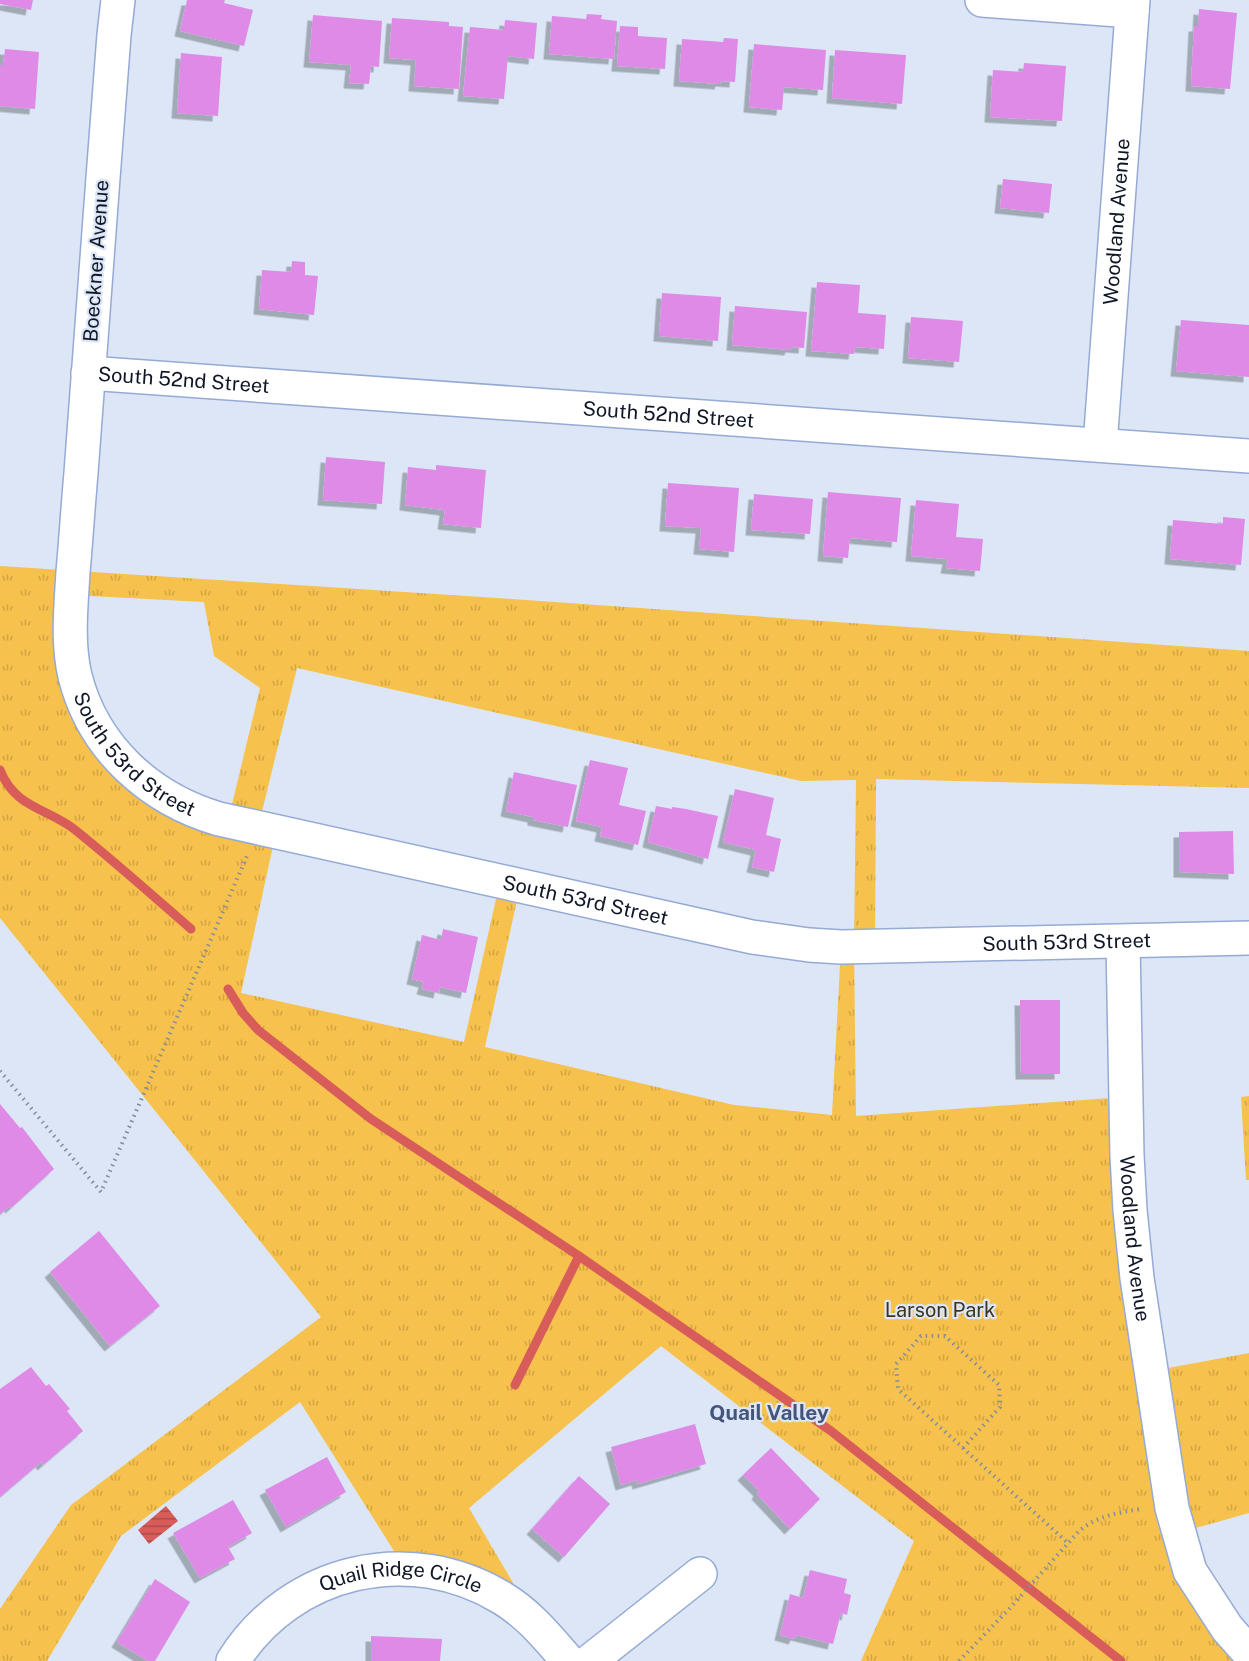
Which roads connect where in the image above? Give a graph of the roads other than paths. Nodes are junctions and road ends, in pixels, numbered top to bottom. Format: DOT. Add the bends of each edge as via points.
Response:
graph roads {
  1 [pos="118,0"];
  2 [pos="982,0"];
  3 [pos="1132,6"];
  4 [pos="88,373"];
  5 [pos="1100,445"];
  6 [pos="1249,456"];
  7 [pos="72,595"];
  8 [pos="1249,938"];
  9 [pos="1123,942"];
  10 [pos="700,1574"];
  11 [pos="1249,1653"];
  12 [pos="233,1661"];
  13 [pos="568,1661"];
  14 [pos="590,1661"];
  1 -- 4 [label="street, Boeckner Avenue"];
  2 -- 3 [label="street"];
  3 -- 5 [label="street, Woodland Avenue"];
  4 -- 5 [label="street, South 52nd Street"];
  4 -- 7 [label="street, Boeckner Avenue"];
  5 -- 6 [label="street, South 52nd Street"];
  7 -- 9 [label="street, South 53rd Street" via="72,657 94,722 113,751 138,777 177,804 201,814 782,942 848,946"];
  8 -- 9 [label="street, South 53rd Street"];
  9 -- 11 [label="street, Woodland Avenue" via="1127,1155 1135,1255 1172,1508 1190,1571 1227,1628"];
  10 -- 14 [label="street"];
  12 -- 13 [label="street, Quail Ridge Circle" via="268,1619 297,1597 339,1578 381,1568 452,1576 484,1588 525,1614"];
}
